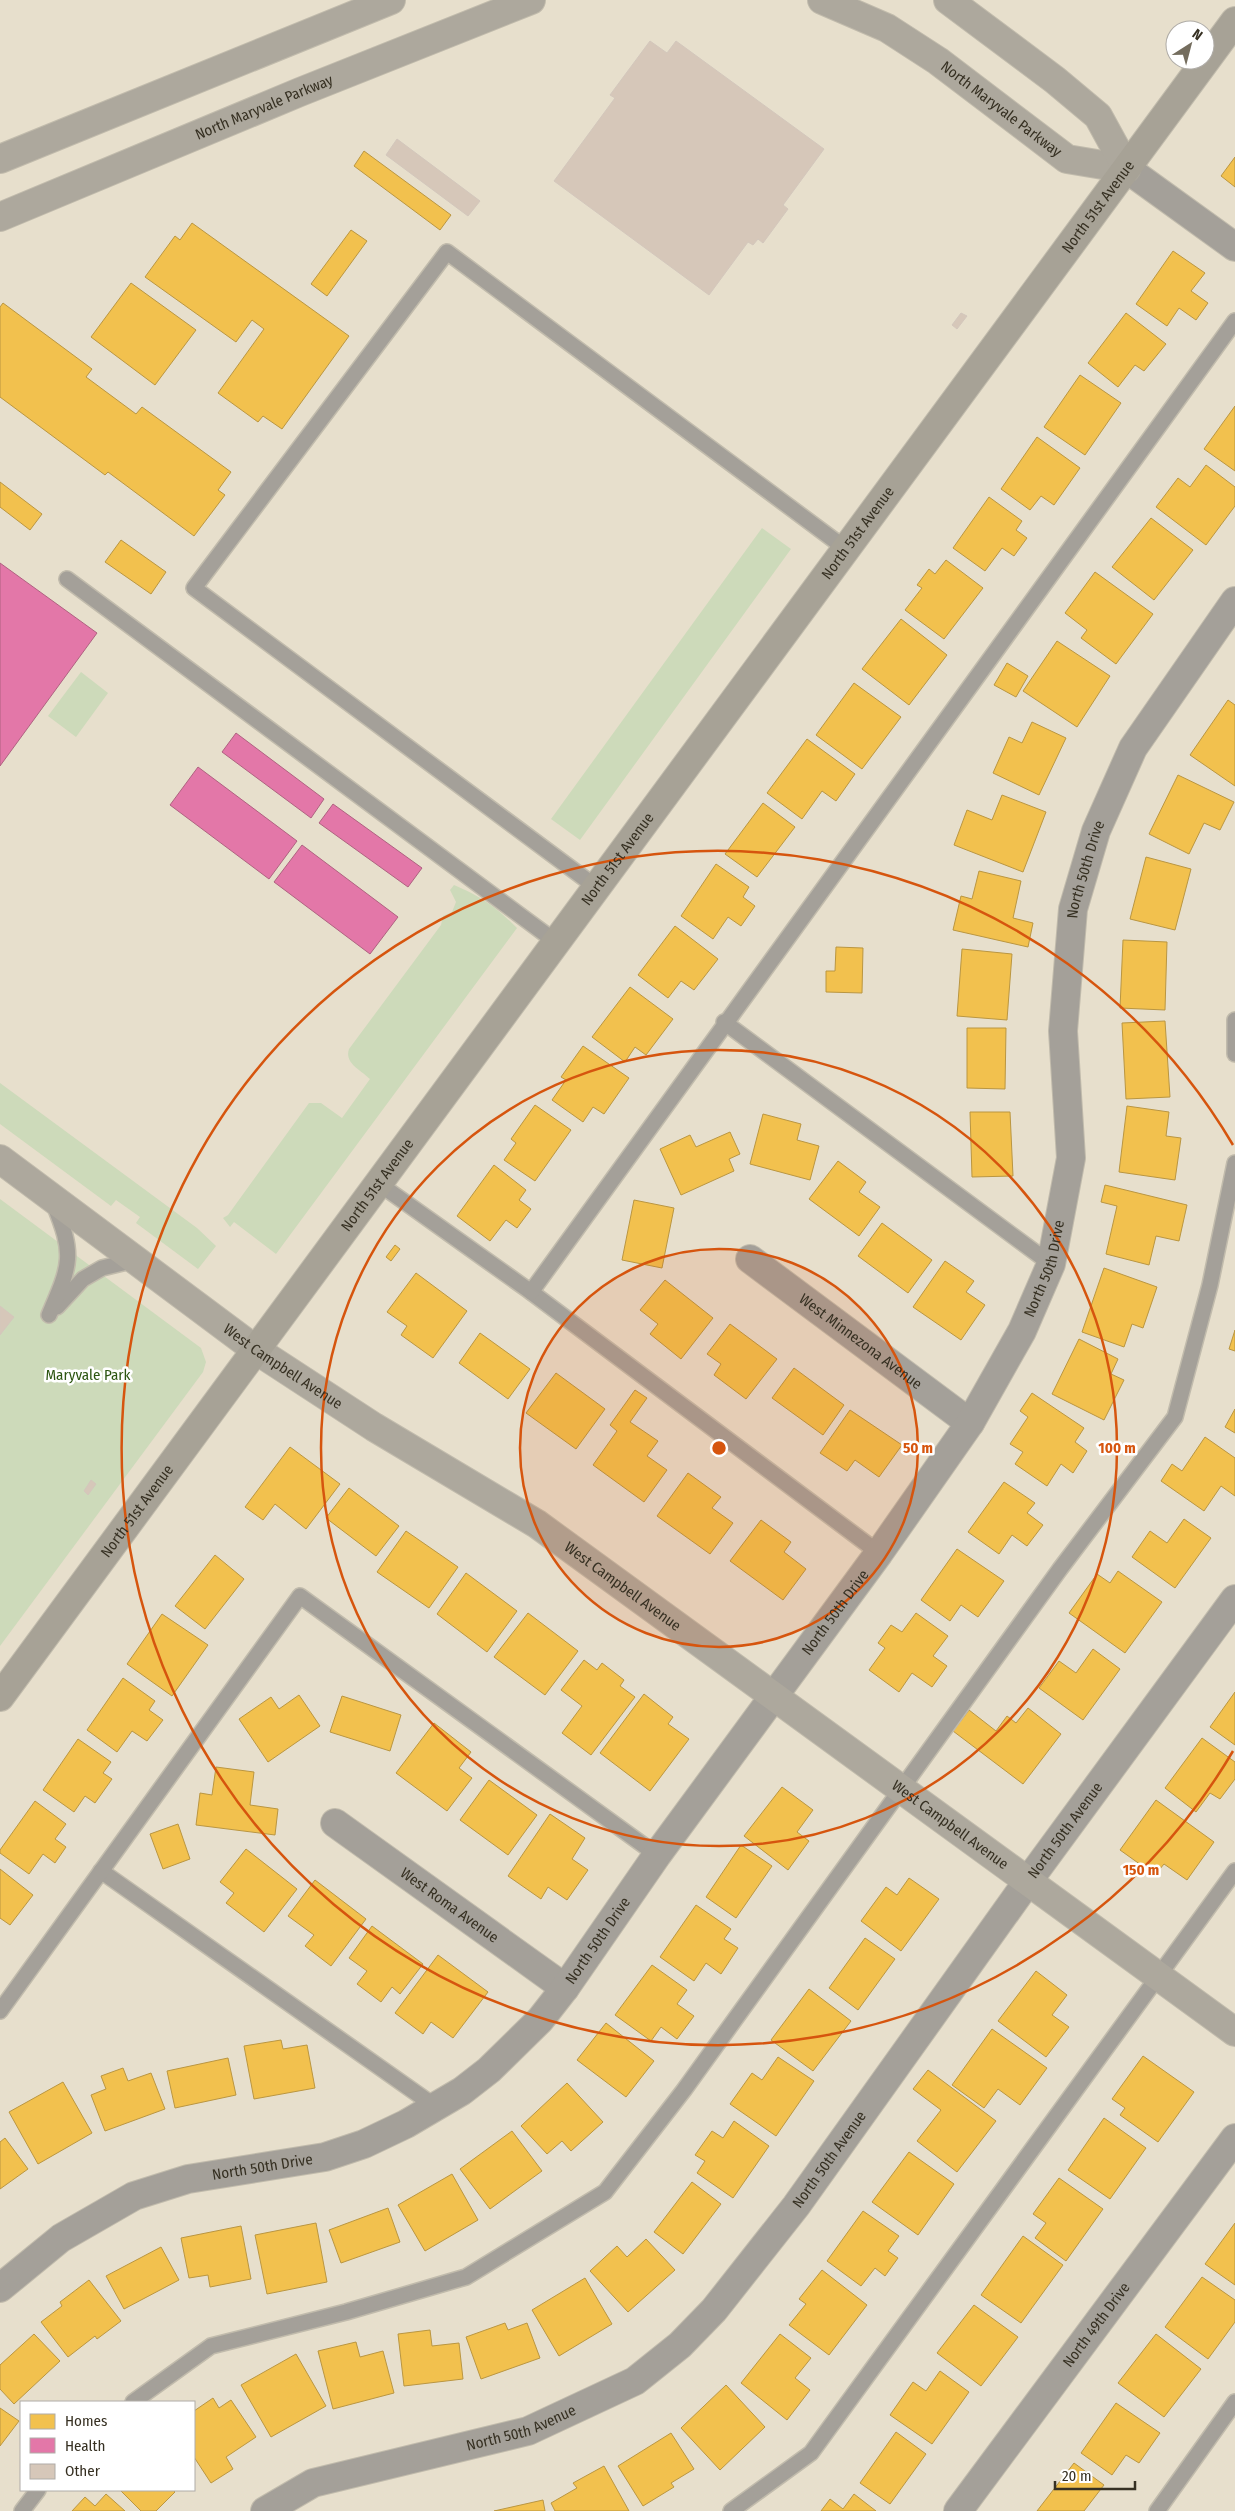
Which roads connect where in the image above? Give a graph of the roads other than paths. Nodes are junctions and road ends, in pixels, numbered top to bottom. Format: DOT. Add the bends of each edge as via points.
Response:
graph roads {
  1 [pos="391,0"];
  2 [pos="531,0"];
  3 [pos="822,0"];
  4 [pos="948,0"];
  5 [pos="1235,21"];
  6 [pos="0,159"];
  7 [pos="1127,169"];
  8 [pos="0,217"];
  9 [pos="1235,247"];
  10 [pos="1235,321"];
  11 [pos="846,548"];
  12 [pos="67,579"];
  13 [pos="1235,601"];
  14 [pos="596,887"];
  15 [pos="556,942"];
  16 [pos="1235,1020"];
  17 [pos="724,1022"];
  18 [pos="1235,1054"];
  19 [pos="0,1159"];
  20 [pos="1235,1163"];
  21 [pos="378,1183"];
  22 [pos="50,1196"];
  23 [pos="750,1259"];
  24 [pos="135,1260"];
  25 [pos="1051,1264"];
  26 [pos="531,1292"];
  27 [pos="256,1350"];
  28 [pos="970,1423"];
  29 [pos="879,1553"];
  30 [pos="1235,1599"];
  31 [pos="774,1695"];
  32 [pos="0,1697"];
  33 [pos="901,1788"];
  34 [pos="335,1824"];
  35 [pos="657,1855"];
  36 [pos="101,1871"];
  37 [pos="1235,1871"];
  38 [pos="1028,1881"];
  39 [pos="1157,1977"];
  40 [pos="564,1988"];
  41 [pos="0,2011"];
  42 [pos="1235,2032"];
  43 [pos="436,2108"];
  44 [pos="1235,2138"];
  45 [pos="0,2288"];
  46 [pos="134,2401"];
  47 [pos="1235,2402"];
  48 [pos="37,2491"];
  49 [pos="22,2511"];
  50 [pos="265,2511"];
  51 [pos="731,2511"];
  52 [pos="958,2511"];
  53 [pos="1157,2511"];
  1 -- 6 [label="street"];
  2 -- 8 [label="street, North Maryvale Parkway" via="309,88"];
  3 -- 7 [label="street, North Maryvale Parkway" via="887,28 938,60 1067,159"];
  4 -- 7 [label="street" via="1098,116"];
  5 -- 7 [label="main road, North 51st Avenue"];
  7 -- 9 [label="street"];
  7 -- 11 [label="main road, North 51st Avenue"];
  10 -- 17 [label="lane"];
  11 -- 14 [label="main road, North 51st Avenue"];
  11 -- 14 [label="lane" via="447,252 194,588"];
  12 -- 15 [label="lane"];
  13 -- 25 [label="street, North 50th Drive" via="1133,748 1096,831 1074,909 1063,1031 1071,1158"];
  14 -- 15 [label="main road, North 51st Avenue"];
  15 -- 21 [label="main road, North 51st Avenue"];
  16 -- 18 [label="lane"];
  17 -- 25 [label="lane"];
  17 -- 26 [label="lane"];
  19 -- 22 [label="street, West Campbell Avenue"];
  20 -- 33 [label="lane" via="1210,1285 1175,1417 1060,1568"];
  21 -- 26 [label="lane"];
  21 -- 27 [label="main road, North 51st Avenue"];
  22 -- 24 [label="street, West Campbell Avenue"];
  22 -- 24 [label="lane" via="63,1226 69,1253 66,1275 49,1315 83,1279 102,1268"];
  23 -- 28 [label="street, West Minnezona Avenue"];
  24 -- 27 [label="street, West Campbell Avenue"];
  25 -- 28 [label="street, North 50th Drive" via="1022,1331"];
  26 -- 29 [label="lane"];
  27 -- 31 [label="street, West Campbell Avenue" via="374,1427 537,1524"];
  27 -- 32 [label="main road, North 51st Avenue"];
  28 -- 29 [label="street, North 50th Drive"];
  29 -- 31 [label="street, North 50th Drive"];
  30 -- 38 [label="street, North 50th Avenue"];
  31 -- 33 [label="street, West Campbell Avenue"];
  31 -- 35 [label="street, North 50th Drive"];
  33 -- 38 [label="street, West Campbell Avenue"];
  33 -- 46 [label="lane" via="684,2090 605,2192 466,2277 211,2346"];
  34 -- 40 [label="street, West Roma Avenue"];
  35 -- 36 [label="lane" via="300,1596"];
  35 -- 40 [label="street, North 50th Drive"];
  36 -- 41 [label="lane"];
  36 -- 43 [label="lane"];
  37 -- 39 [label="lane"];
  38 -- 39 [label="street, West Campbell Avenue"];
  38 -- 50 [label="street, North 50th Avenue" via="796,2206 714,2310 680,2345 635,2381 528,2431 313,2483"];
  39 -- 42 [label="street, West Campbell Avenue"];
  39 -- 51 [label="lane" via="811,2453"];
  40 -- 43 [label="street, North 50th Drive" via="540,2020 511,2050"];
  43 -- 45 [label="street, North 50th Drive" via="364,2144 325,2157 188,2179 134,2196 61,2238"];
  44 -- 52 [label="street, North 49th Drive"];
  47 -- 53 [label="lane"];
  48 -- 49 [label="lane"];
}
